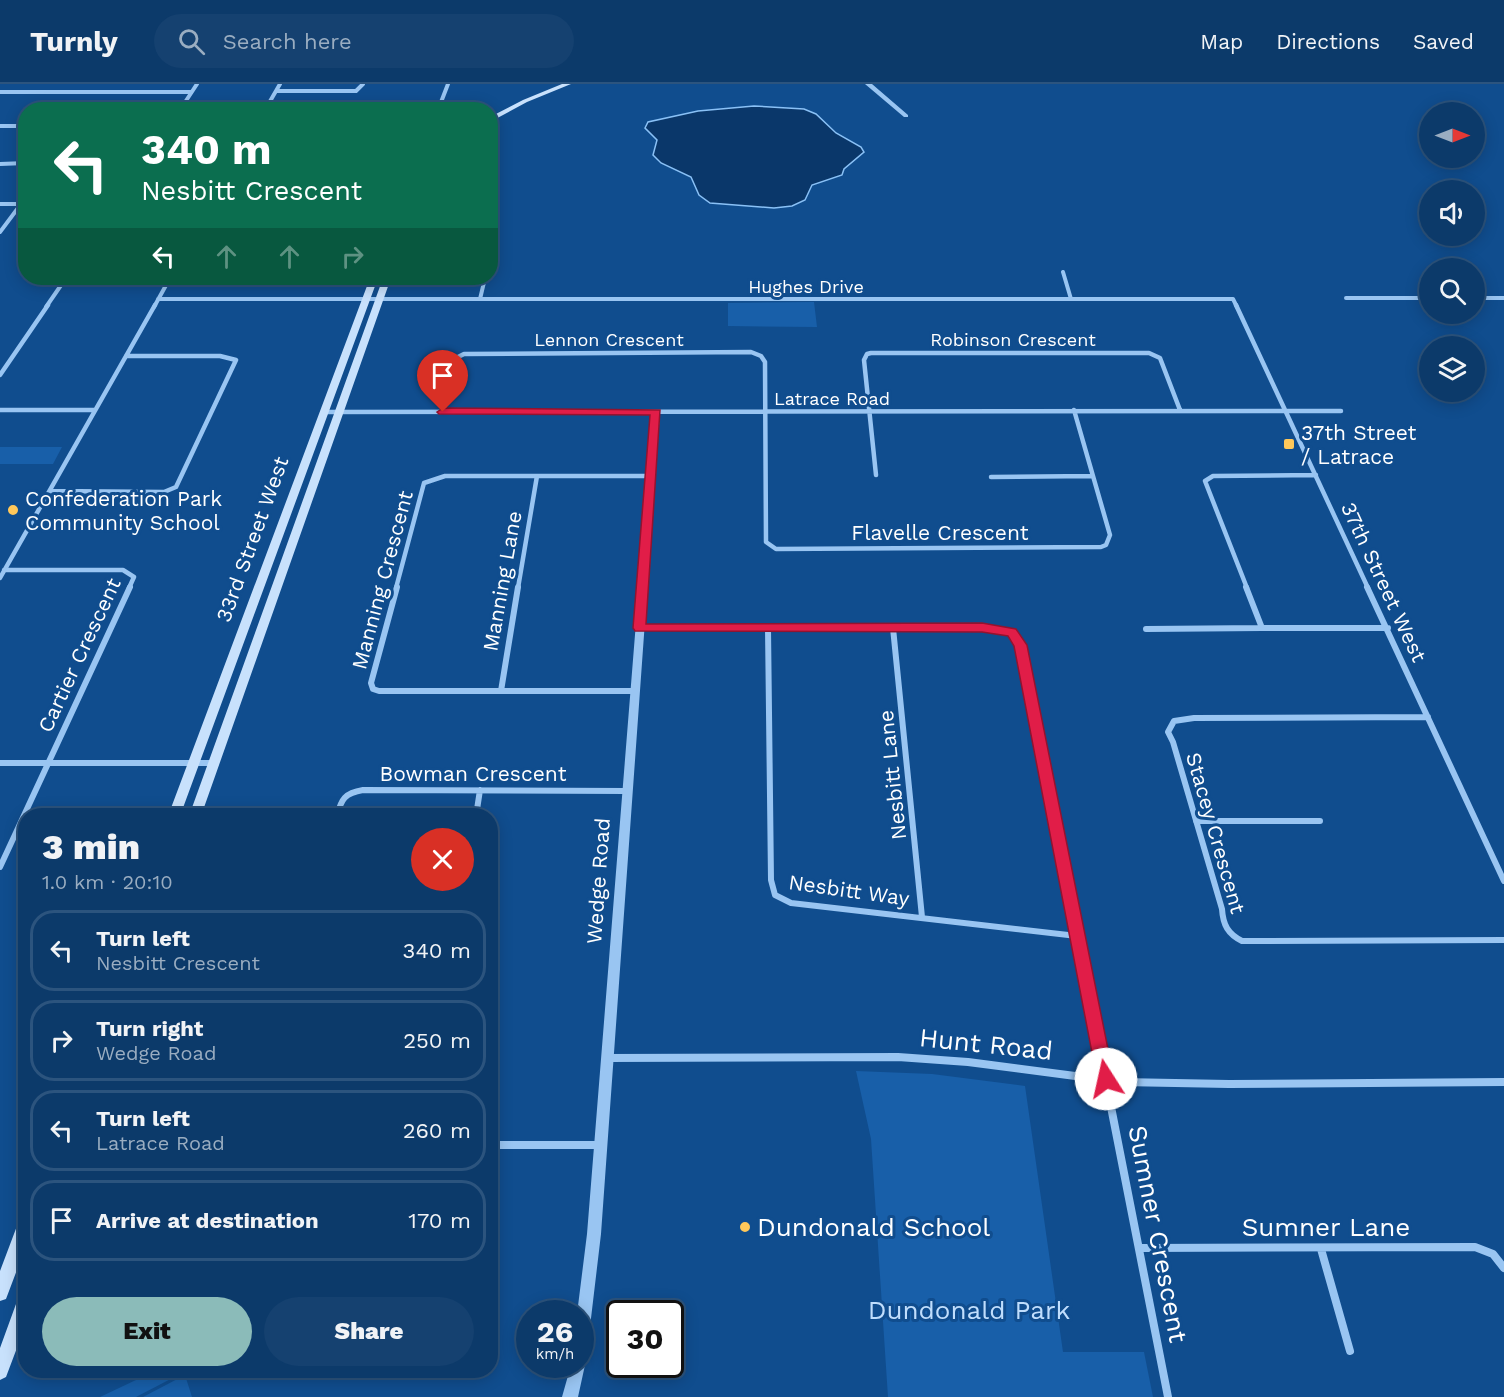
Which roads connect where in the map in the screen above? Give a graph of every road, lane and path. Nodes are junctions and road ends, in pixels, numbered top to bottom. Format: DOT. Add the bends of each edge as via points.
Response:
graph roads {
  1 [pos="197,84"];
  2 [pos="280,84"];
  3 [pos="363,84"];
  4 [pos="448,84"];
  5 [pos="553,84"];
  6 [pos="568,84"];
  7 [pos="868,84"];
  8 [pos="276,91"];
  9 [pos="0,92"];
  10 [pos="191,92"];
  11 [pos="185,102"];
  12 [pos="270,102"];
  13 [pos="441,102"];
  14 [pos="498,108"];
  15 [pos="498,116"];
  16 [pos="906,116"];
  17 [pos="0,126"];
  18 [pos="18,126"];
  19 [pos="0,164"];
  20 [pos="18,164"];
  21 [pos="0,204"];
  22 [pos="18,204"];
  23 [pos="18,210"];
  24 [pos="0,232"];
  25 [pos="1063,272"];
  26 [pos="61,285"];
  27 [pos="166,285"];
  28 [pos="372,285"];
  29 [pos="384,285"];
  30 [pos="483,285"];
  31 [pos="1346,298"];
  32 [pos="1419,298"];
  33 [pos="1485,298"];
  34 [pos="1504,298"];
  35 [pos="158,299"];
  36 [pos="367,299"];
  37 [pos="379,299"];
  38 [pos="480,299"];
  39 [pos="1071,299"];
  40 [pos="1233,299"];
  41 [pos="126,356"];
  42 [pos="0,375"];
  43 [pos="0,410"];
  44 [pos="95,410"];
  45 [pos="1074,410"];
  46 [pos="1180,410"];
  47 [pos="1286,410"];
  48 [pos="765,411"];
  49 [pos="869,411"];
  50 [pos="1341,411"];
  51 [pos="323,412"];
  52 [pos="339,412"];
  53 [pos="443,412"];
  54 [pos="656,412"];
  55 [pos="876,475"];
  56 [pos="1316,475"];
  57 [pos="537,476"];
  58 [pos="652,476"];
  59 [pos="1092,476"];
  60 [pos="991,477"];
  61 [pos="50,491"];
  62 [pos="4,570"];
  63 [pos="0,578"];
  64 [pos="639,628"];
  65 [pos="768,628"];
  66 [pos="893,628"];
  67 [pos="1262,628"];
  68 [pos="1388,628"];
  69 [pos="1146,629"];
  70 [pos="501,691"];
  71 [pos="633,691"];
  72 [pos="1428,717"];
  73 [pos="0,763"];
  74 [pos="48,763"];
  75 [pos="194,763"];
  76 [pos="214,763"];
  77 [pos="480,790"];
  78 [pos="626,790"];
  79 [pos="27,808"];
  80 [pos="177,808"];
  81 [pos="198,808"];
  82 [pos="338,808"];
  83 [pos="477,808"];
  84 [pos="1196,821"];
  85 [pos="1320,821"];
  86 [pos="18,828"];
  87 [pos="0,867"];
  88 [pos="1504,880"];
  89 [pos="922,917"];
  90 [pos="1077,936"];
  91 [pos="1504,940"];
  92 [pos="607,1058"];
  93 [pos="1106,1079"];
  94 [pos="1504,1082"];
  95 [pos="600,1145"];
  96 [pos="498,1146"];
  97 [pos="18,1245"];
  98 [pos="1140,1248"];
  99 [pos="1321,1249"];
  100 [pos="1504,1268"];
  101 [pos="0,1293"];
  102 [pos="586,1300"];
  103 [pos="18,1321"];
  104 [pos="1350,1351"];
  105 [pos="0,1371"];
  106 [pos="575,1378"];
  107 [pos="570,1397"];
  108 [pos="1167,1397"];
  1 -- 10 [label="street"];
  2 -- 8 [label="street"];
  3 -- 8 [label="street" via="356,91"];
  4 -- 13 [label="street"];
  5 -- 14 [label="main road"];
  6 -- 15 [label="main road"];
  7 -- 16 [label="street"];
  8 -- 12 [label="street"];
  9 -- 10 [label="street"];
  10 -- 11 [label="street"];
  17 -- 18 [label="street"];
  19 -- 20 [label="street"];
  21 -- 22 [label="street"];
  23 -- 24 [label="street"];
  25 -- 39 [label="street"];
  26 -- 42 [label="street"];
  27 -- 35 [label="street"];
  28 -- 36 [label="main road, 33rd Street West"];
  29 -- 37 [label="main road, 33rd Street West"];
  30 -- 38 [label="street"];
  31 -- 32 [label="street"];
  33 -- 34 [label="street"];
  35 -- 36 [label="street, Hughes Drive"];
  35 -- 41 [label="street"];
  36 -- 37 [label="street, Hughes Drive"];
  36 -- 51 [label="main road, 33rd Street West"];
  37 -- 38 [label="street, Hughes Drive"];
  37 -- 52 [label="main road, 33rd Street West"];
  38 -- 39 [label="street, Hughes Drive"];
  39 -- 40 [label="street, Hughes Drive"];
  40 -- 47 [label="street, 37th Street West"];
  41 -- 44 [label="street"];
  41 -- 61 [label="street" via="220,356 236,360 176,487 165,492"];
  43 -- 44 [label="street"];
  44 -- 61 [label="street"];
  45 -- 46 [label="street, Latrace Road"];
  45 -- 49 [label="street, Latrace Road"];
  45 -- 59 [label="street, Flavelle Crescent"];
  46 -- 47 [label="street, Latrace Road"];
  46 -- 49 [label="street, Robinson Crescent" via="1160,358 1149,353 876,353 867,354 864,360"];
  47 -- 50 [label="street, Latrace Road"];
  47 -- 56 [label="street, 37th Street West"];
  48 -- 49 [label="street, Latrace Road"];
  48 -- 53 [label="street, Lennon Crescent" via="764,359 740,352 464,354 456,358"];
  48 -- 54 [label="street, Latrace Road"];
  48 -- 59 [label="street, Flavelle Crescent" via="766,542 776,549 1101,547 1110,535"];
  49 -- 55 [label="street"];
  51 -- 52 [label="street, Latrace Road"];
  51 -- 75 [label="main road, 33rd Street West"];
  52 -- 53 [label="street, Latrace Road"];
  52 -- 76 [label="main road, 33rd Street West"];
  53 -- 54 [label="street, Latrace Road"];
  54 -- 58 [label="street, Wedge Road"];
  56 -- 67 [label="street" via="1213,476 1205,481"];
  56 -- 68 [label="street, 37th Street West"];
  57 -- 58 [label="street, Manning Crescent"];
  57 -- 70 [label="street, Manning Lane"];
  57 -- 70 [label="street, Manning Crescent" via="445,476 424,483 371,683 379,691"];
  58 -- 64 [label="street, Wedge Road"];
  59 -- 60 [label="street"];
  61 -- 62 [label="street"];
  62 -- 63 [label="street"];
  62 -- 74 [label="street, Cartier Crescent" via="123,570 134,577"];
  64 -- 65 [label="street, Sumner Crescent"];
  64 -- 71 [label="street, Wedge Road"];
  65 -- 66 [label="street, Sumner Crescent"];
  65 -- 89 [label="street, Nesbitt Way" via="771,880 776,896 791,903"];
  66 -- 89 [label="street, Nesbitt Lane"];
  66 -- 90 [label="street, Sumner Crescent" via="998,628 1012,632 1021,645"];
  67 -- 68 [label="street"];
  67 -- 69 [label="street"];
  68 -- 72 [label="street, 37th Street West"];
  70 -- 71 [label="street, Manning Crescent"];
  71 -- 78 [label="street, Wedge Road"];
  72 -- 84 [label="street, Stacey Crescent" via="1174,721 1168,732"];
  72 -- 88 [label="street, 37th Street West"];
  73 -- 74 [label="street"];
  74 -- 75 [label="street"];
  74 -- 79 [label="street, Cartier Crescent"];
  75 -- 76 [label="street"];
  75 -- 80 [label="main road, 33rd Street West"];
  76 -- 81 [label="main road, 33rd Street West"];
  77 -- 78 [label="street, Bowman Crescent"];
  77 -- 82 [label="street, Bowman Crescent" via="352,792 344,795"];
  77 -- 83 [label="street"];
  78 -- 92 [label="street, Wedge Road"];
  84 -- 85 [label="street"];
  84 -- 91 [label="street, Stacey Crescent" via="1222,921 1233,937"];
  86 -- 87 [label="street, Cartier Crescent"];
  89 -- 90 [label="street, Nesbitt Way"];
  90 -- 93 [label="street, Sumner Crescent"];
  92 -- 93 [label="street, Hunt Road" via="898,1057"];
  92 -- 95 [label="street, Wedge Road"];
  93 -- 94 [label="street, Hunt Road" via="1229,1084"];
  93 -- 98 [label="street, Sumner Crescent"];
  95 -- 96 [label="street"];
  95 -- 102 [label="street, Wedge Road"];
  97 -- 101 [label="main road"];
  98 -- 99 [label="street, Sumner Lane"];
  98 -- 108 [label="street, Sumner Crescent"];
  99 -- 100 [label="street, Sumner Lane" via="1475,1247 1493,1254"];
  99 -- 104 [label="street"];
  103 -- 105 [label="main road"];
  106 -- 107 [label="street"];
}
